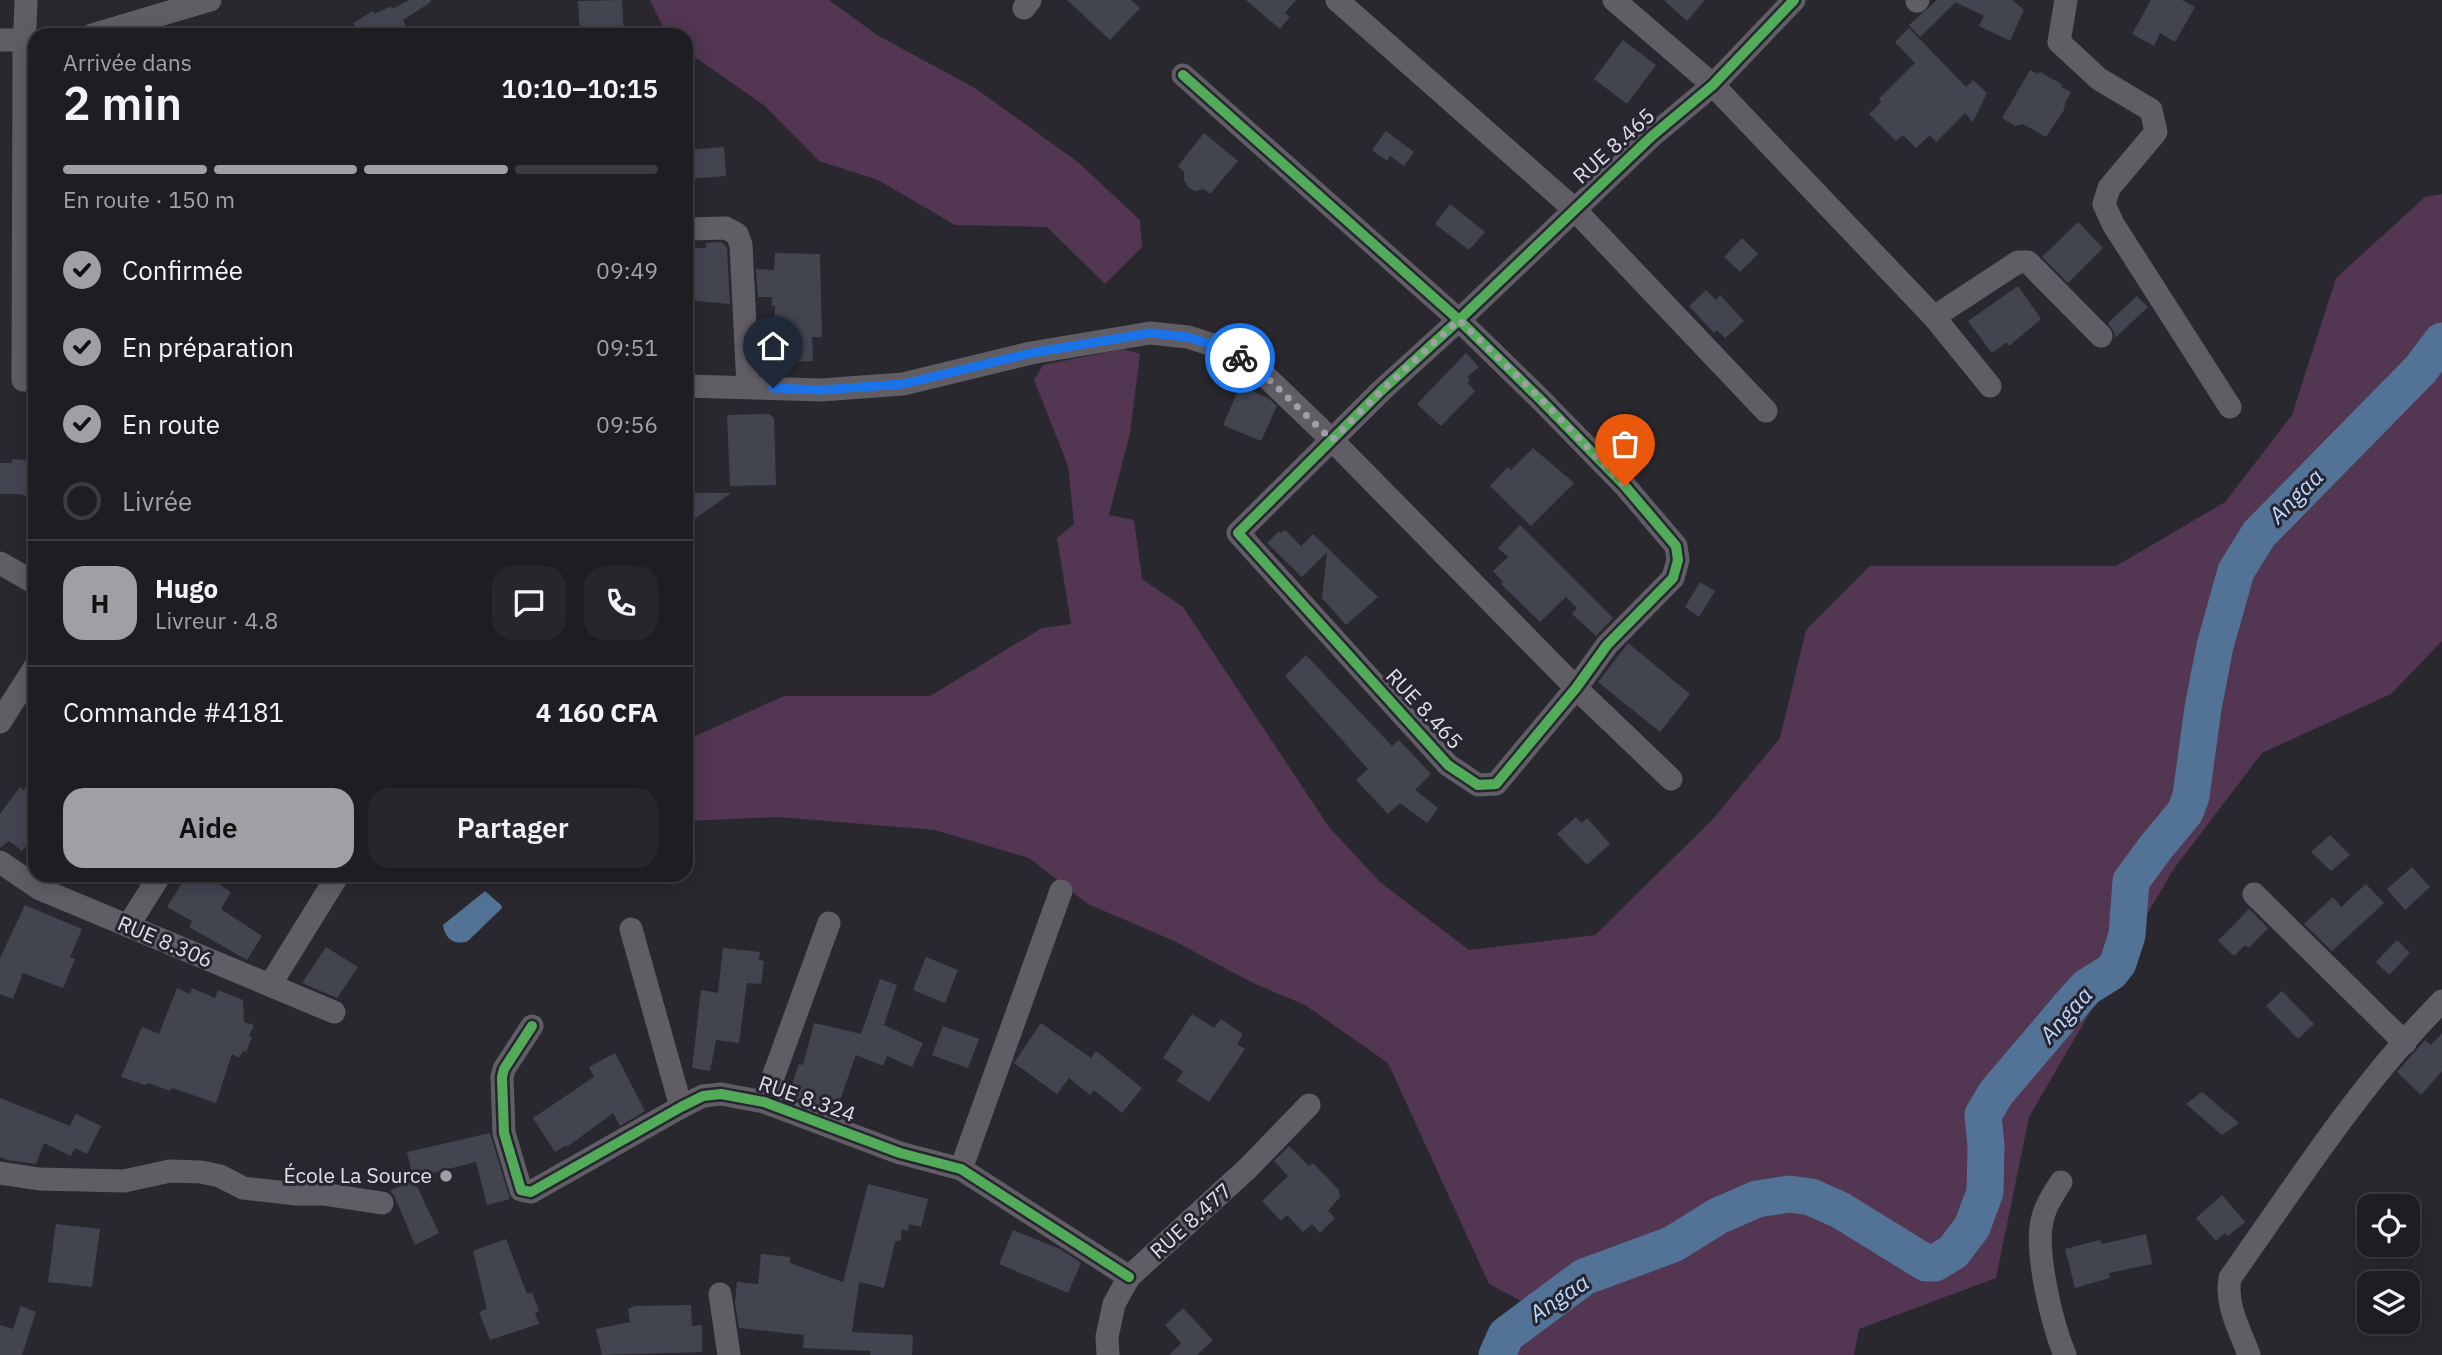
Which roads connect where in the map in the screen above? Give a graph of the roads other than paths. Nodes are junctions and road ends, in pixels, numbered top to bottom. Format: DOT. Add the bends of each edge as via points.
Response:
graph roads {
  1 [pos="26,0"];
  2 [pos="209,0"];
  3 [pos="1337,0"];
  4 [pos="1614,0"];
  5 [pos="1794,0"];
  6 [pos="2066,0"];
  7 [pos="115,28"];
  8 [pos="0,40"];
  9 [pos="28,49"];
  10 [pos="1183,75"];
  11 [pos="1713,85"];
  12 [pos="1574,209"];
  13 [pos="693,229"];
  14 [pos="28,250"];
  15 [pos="1934,317"];
  16 [pos="1459,320"];
  17 [pos="2101,337"];
  18 [pos="19,380"];
  19 [pos="693,386"];
  20 [pos="1990,386"];
  21 [pos="748,387"];
  22 [pos="2230,407"];
  23 [pos="1766,411"];
  24 [pos="1332,440"];
  25 [pos="0,563"];
  26 [pos="28,579"];
  27 [pos="28,678"];
  28 [pos="1577,688"];
  29 [pos="0,722"];
  30 [pos="1671,779"];
  31 [pos="0,862"];
  32 [pos="28,881"];
  33 [pos="30,882"];
  34 [pos="156,882"];
  35 [pos="334,882"];
  36 [pos="1060,891"];
  37 [pos="2254,894"];
  38 [pos="829,923"];
  39 [pos="128,926"];
  40 [pos="631,929"];
  41 [pos="270,985"];
  42 [pos="2442,1001"];
  43 [pos="334,1012"];
  44 [pos="532,1026"];
  45 [pos="2404,1043"];
  46 [pos="764,1102"];
  47 [pos="1309,1105"];
  48 [pos="681,1107"];
  49 [pos="961,1169"];
  50 [pos="0,1173"];
  51 [pos="2062,1182"];
  52 [pos="382,1203"];
  53 [pos="1129,1277"];
  54 [pos="720,1294"];
  55 [pos="729,1355"];
  56 [pos="1108,1355"];
  57 [pos="2065,1355"];
  58 [pos="2249,1355"];
  1 -- 9 [label="street"];
  2 -- 7 [label="street"];
  3 -- 12 [label="street"];
  4 -- 11 [label="street"];
  5 -- 11 [label="street, RUE 8.465"];
  6 -- 22 [label="street" via="2059,42 2099,79 2151,110 2155,132 2109,188 2104,204"];
  8 -- 9 [label="street"];
  10 -- 16 [label="street"];
  11 -- 12 [label="street, RUE 8.465"];
  11 -- 15 [label="street"];
  12 -- 16 [label="street, RUE 8.465"];
  12 -- 23 [label="street"];
  13 -- 21 [label="street" via="726,228 737,234 741,245"];
  14 -- 18 [label="street"];
  15 -- 17 [label="street" via="2018,262 2028,262"];
  15 -- 20 [label="street"];
  16 -- 24 [label="street, RUE 8.465"];
  16 -- 28 [label="street, RUE 8.465" via="1625,486 1676,546 1673,578 1607,645"];
  19 -- 21 [label="street"];
  21 -- 24 [label="street" via="821,390 903,384 1031,353 1150,333 1188,337 1222,348 1258,369"];
  24 -- 28 [label="street"];
  24 -- 28 [label="street, RUE 8.465" via="1238,533 1448,765 1478,785 1496,784"];
  25 -- 26 [label="street"];
  27 -- 29 [label="street"];
  28 -- 30 [label="street"];
  31 -- 32 [label="street, RUE 8.306"];
  33 -- 39 [label="street, RUE 8.306"];
  34 -- 39 [label="street"];
  35 -- 41 [label="street"];
  36 -- 49 [label="street"];
  37 -- 45 [label="street"];
  38 -- 46 [label="street"];
  39 -- 41 [label="street, RUE 8.306"];
  40 -- 48 [label="street"];
  41 -- 43 [label="street, RUE 8.306"];
  42 -- 45 [label="street"];
  44 -- 48 [label="street, RUE 8.324" via="502,1077 504,1133 521,1190 531,1192"];
  45 -- 58 [label="street" via="2319,1148 2230,1278 2229,1303"];
  46 -- 48 [label="street, RUE 8.324" via="721,1094 703,1096"];
  46 -- 49 [label="street, RUE 8.324" via="900,1153"];
  47 -- 53 [label="street, RUE 8.477"];
  49 -- 53 [label="street, RUE 8.324"];
  50 -- 52 [label="street" via="124,1181 170,1171 201,1172 243,1188"];
  51 -- 57 [label="street" via="2048,1201 2040,1248"];
  53 -- 56 [label="street, RUE 8.477" via="1114,1304"];
  54 -- 55 [label="street"];
}
